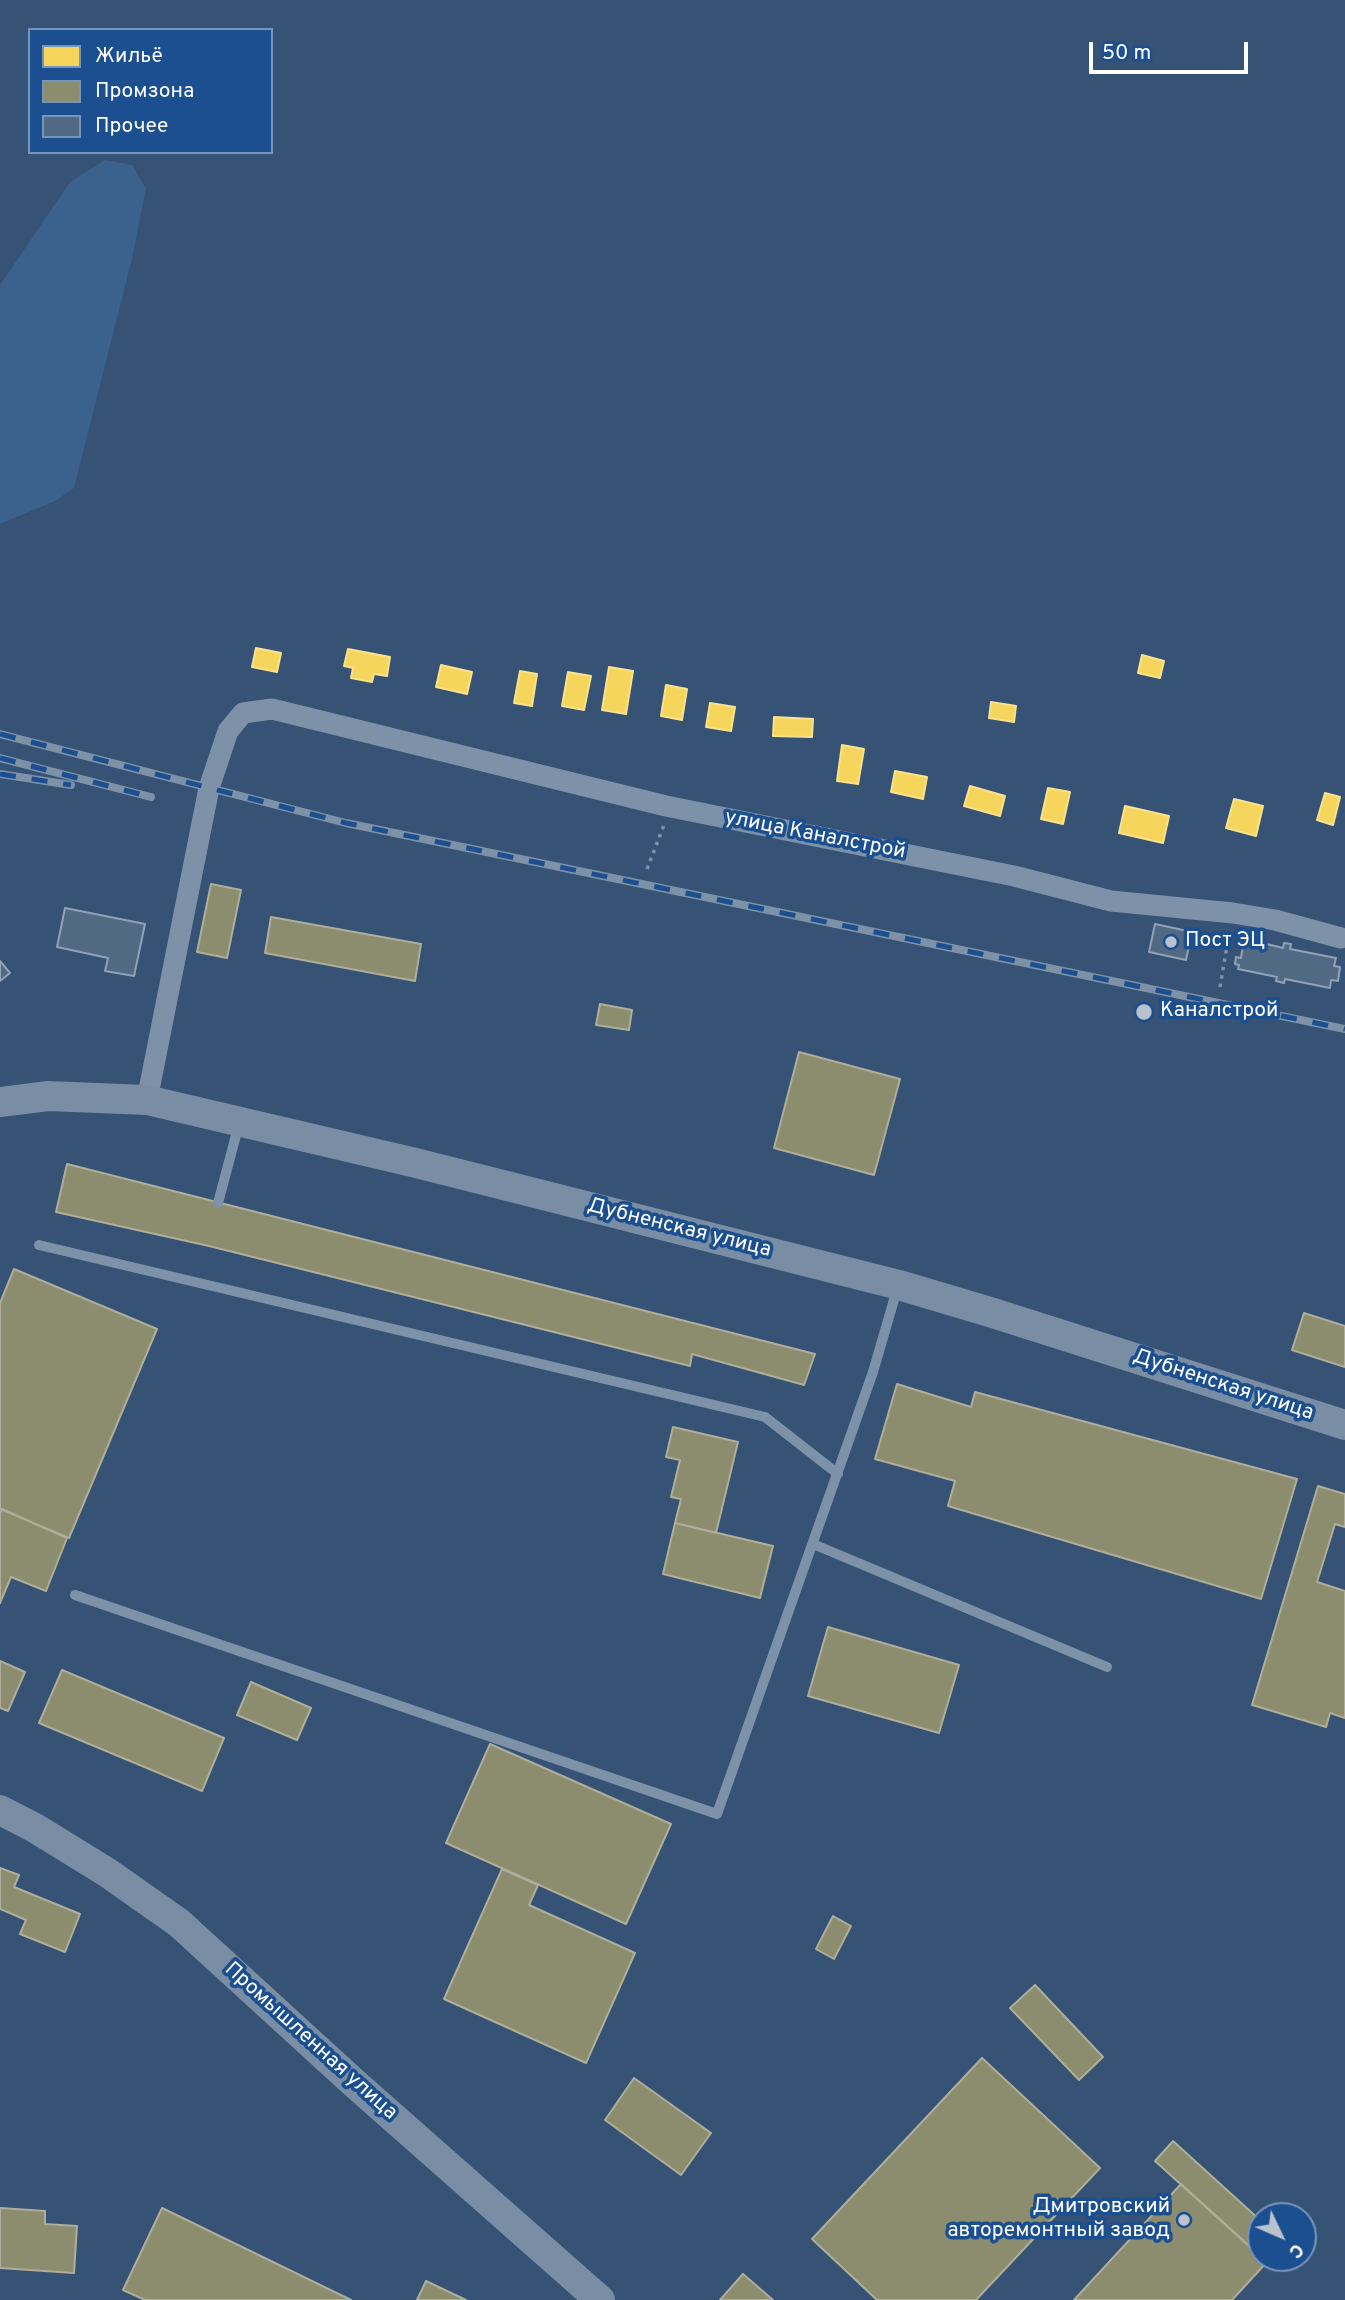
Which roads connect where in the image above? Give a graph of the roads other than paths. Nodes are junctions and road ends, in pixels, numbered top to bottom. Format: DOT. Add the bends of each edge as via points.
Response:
graph roads {
  1 [pos="1341,938"];
  2 [pos="147,1100"];
  3 [pos="0,1102"];
  4 [pos="239,1122"];
  5 [pos="218,1203"];
  6 [pos="39,1245"];
  7 [pos="899,1285"];
  8 [pos="1345,1425"];
  9 [pos="838,1474"];
  10 [pos="813,1544"];
  11 [pos="75,1595"];
  12 [pos="1107,1667"];
  13 [pos="0,1810"];
  14 [pos="600,2300"];
  1 -- 2 [label="street, улица Каналстрой" via="1233,913 1111,901 1014,876 666,806 272,709 243,713 228,731 203,809"];
  2 -- 3 [label="main road, Дубненская улица" via="48,1096"];
  2 -- 4 [label="main road, Дубненская улица"];
  4 -- 5 [label="lane"];
  4 -- 7 [label="main road, Дубненская улица"];
  6 -- 9 [label="lane" via="765,1417"];
  7 -- 8 [label="main road, Дубненская улица"];
  7 -- 9 [label="lane"];
  9 -- 10 [label="lane"];
  10 -- 11 [label="lane" via="717,1814"];
  10 -- 12 [label="lane"];
  13 -- 14 [label="main road, Промышленная улица" via="108,1873 179,1923"];
}
